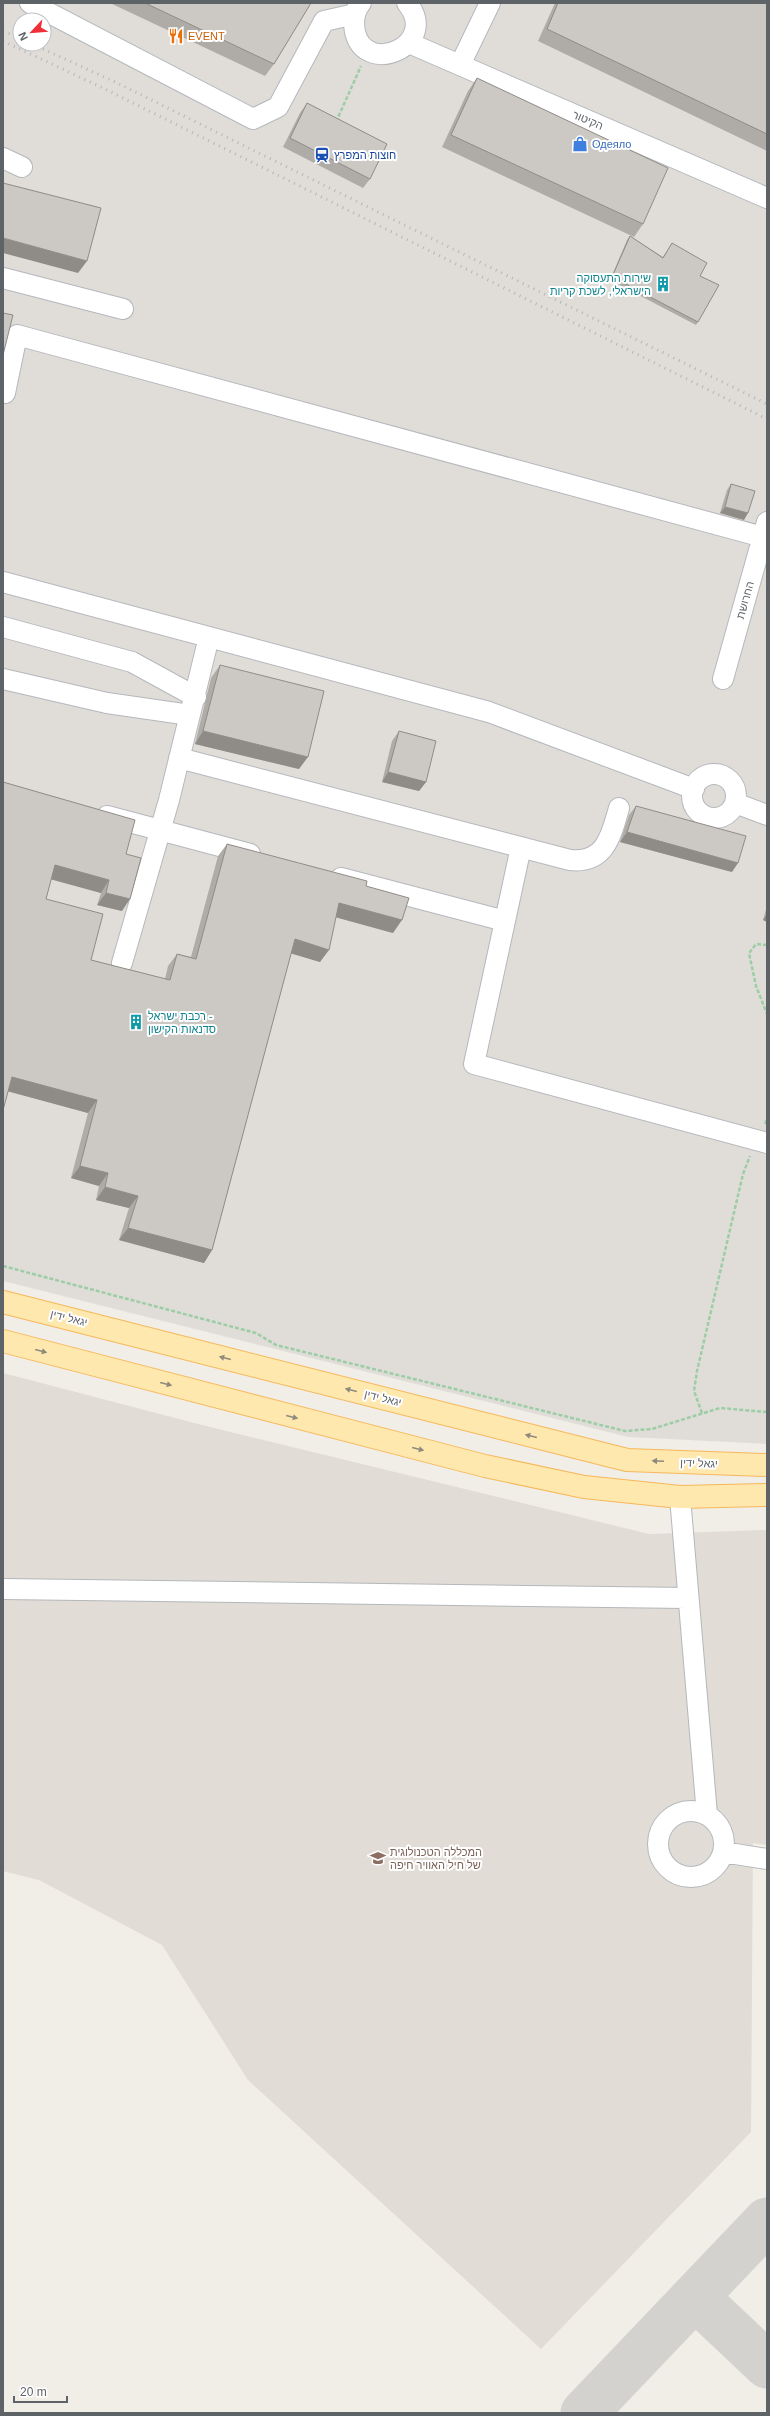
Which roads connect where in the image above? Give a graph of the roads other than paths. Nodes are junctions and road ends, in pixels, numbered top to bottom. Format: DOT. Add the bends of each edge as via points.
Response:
graph roads {
  1 [pos="30,3"];
  2 [pos="407,3"];
  3 [pos="490,3"];
  4 [pos="358,8"];
  5 [pos="409,43"];
  6 [pos="460,65"];
  7 [pos="3,158"];
  8 [pos="22,167"];
  9 [pos="767,198"];
  10 [pos="3,278"];
  11 [pos="123,309"];
  12 [pos="3,392"];
  13 [pos="766,528"];
  14 [pos="3,582"];
  15 [pos="3,627"];
  16 [pos="209,637"];
  17 [pos="3,679"];
  18 [pos="723,679"];
  19 [pos="193,706"];
  20 [pos="178,758"];
  21 [pos="694,789"];
  22 [pos="735,803"];
  23 [pos="619,808"];
  24 [pos="93,812"];
  25 [pos="767,815"];
  26 [pos="160,830"];
  27 [pos="521,847"];
  28 [pos="268,858"];
  29 [pos="321,872"];
  30 [pos="505,921"];
  31 [pos="122,963"];
  32 [pos="762,1142"];
  33 [pos="3,1302"];
  34 [pos="3,1341"];
  35 [pos="767,1465"];
  36 [pos="767,1495"];
  37 [pos="680,1497"];
  38 [pos="3,1589"];
  39 [pos="688,1598"];
  40 [pos="707,1815"];
  41 [pos="723,1852"];
  42 [pos="767,1859"];
  1 -- 4 [label="street" via="253,118 278,107 324,21"];
  2 -- 5 [label="street" via="415,16 416,26"];
  3 -- 6 [label="street"];
  4 -- 5 [label="street" via="354,24 356,34 368,50 386,55"];
  5 -- 6 [label="street, הקיטור"];
  6 -- 9 [label="street, הקיטור"];
  7 -- 8 [label="street"];
  10 -- 11 [label="street"];
  12 -- 13 [label="street" via="5,393 17,335"];
  13 -- 18 [label="street, החרושת"];
  14 -- 16 [label="street"];
  15 -- 19 [label="street" via="132,662"];
  16 -- 19 [label="street"];
  16 -- 21 [label="street" via="489,712"];
  17 -- 19 [label="street" via="107,703"];
  19 -- 20 [label="street"];
  20 -- 26 [label="street"];
  20 -- 27 [label="street"];
  21 -- 22 [label="street" via="695,806 707,817 724,816"];
  21 -- 22 [label="street" via="705,776 721,775 728,778 734,787"];
  22 -- 25 [label="street"];
  23 -- 27 [label="street" via="610,840 586,860 570,860"];
  24 -- 26 [label="street"];
  26 -- 28 [label="street"];
  26 -- 31 [label="street"];
  27 -- 30 [label="street"];
  29 -- 30 [label="street"];
  30 -- 32 [label="street" via="474,1064"];
  35 -- 33 [label="main road, יגאל ידין, one-way" via="627,1460"];
  34 -- 37 [label="main road, one-way" via="485,1466 584,1487"];
  36 -- 37 [label="main road"];
  37 -- 39 [label="street"];
  38 -- 39 [label="street"];
  39 -- 40 [label="street"];
  40 -- 41 [label="street" via="721,1831 724,1841"];
  40 -- 41 [label="street" via="696,1812 675,1815 661,1831 658,1841 659,1852 671,1870 692,1877 712,1870"];
  41 -- 42 [label="street"];
}
